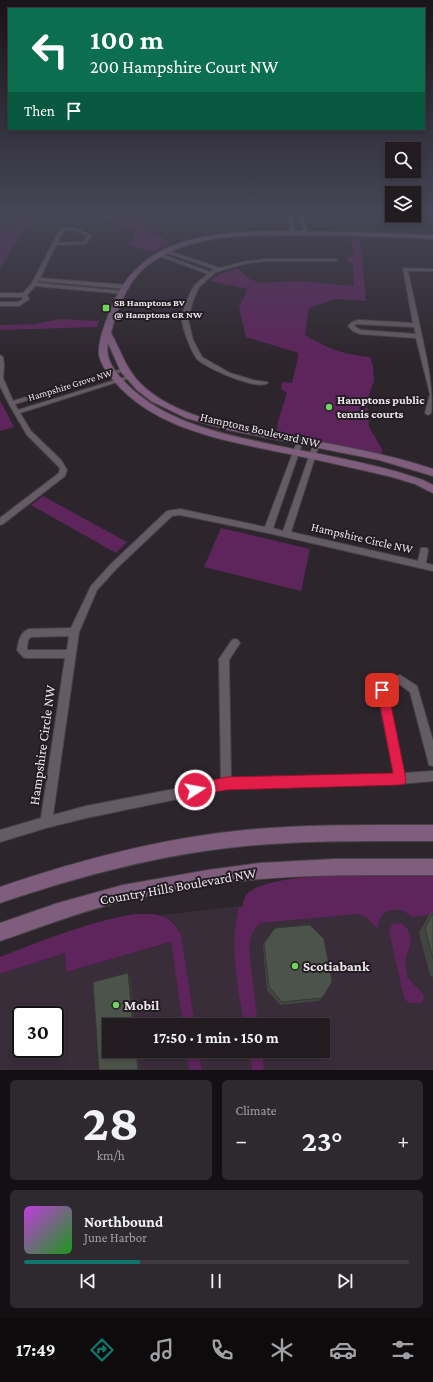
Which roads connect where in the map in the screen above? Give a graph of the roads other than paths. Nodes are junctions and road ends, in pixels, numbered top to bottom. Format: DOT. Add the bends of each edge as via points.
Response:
graph roads {
  1 [pos="46,262"];
  2 [pos="148,262"];
  3 [pos="179,262"];
  4 [pos="198,262"];
  5 [pos="255,262"];
  6 [pos="218,269"];
  7 [pos="433,270"];
  8 [pos="210,273"];
  9 [pos="37,279"];
  10 [pos="34,284"];
  11 [pos="127,287"];
  12 [pos="123,293"];
  13 [pos="0,295"];
  14 [pos="24,295"];
  15 [pos="0,304"];
  16 [pos="417,325"];
  17 [pos="107,333"];
  18 [pos="419,336"];
  19 [pos="0,357"];
  20 [pos="112,373"];
  21 [pos="127,373"];
  22 [pos="118,381"];
  23 [pos="265,384"];
  24 [pos="433,394"];
  25 [pos="12,403"];
  26 [pos="17,412"];
  27 [pos="428,413"];
  28 [pos="300,441"];
  29 [pos="316,445"];
  30 [pos="296,452"];
  31 [pos="312,456"];
  32 [pos="433,473"];
  33 [pos="433,489"];
  34 [pos="0,522"];
  35 [pos="268,530"];
  36 [pos="286,534"];
  37 [pos="424,550"];
  38 [pos="422,565"];
  39 [pos="433,568"];
  40 [pos="74,632"];
  41 [pos="235,643"];
  42 [pos="70,654"];
  43 [pos="433,761"];
  44 [pos="433,776"];
  45 [pos="400,779"];
  46 [pos="226,784"];
  47 [pos="46,822"];
  48 [pos="433,833"];
  49 [pos="0,836"];
  50 [pos="433,867"];
  51 [pos="0,894"];
  52 [pos="0,932"];
  1 -- 9 [label="street"];
  2 -- 11 [label="street, Hamptons Boulevard NW"];
  3 -- 8 [label="street"];
  4 -- 6 [label="street"];
  5 -- 6 [label="street"];
  6 -- 8 [label="street"];
  7 -- 16 [label="street" via="405,269"];
  8 -- 23 [label="street" via="197,286 190,301 185,319 190,340 200,358 228,374"];
  9 -- 10 [label="street"];
  9 -- 11 [label="street"];
  10 -- 12 [label="street"];
  10 -- 14 [label="street"];
  11 -- 12 [label="street, Hamptons Boulevard NW"];
  12 -- 17 [label="street, Hamptons Boulevard NW" via="109,322"];
  13 -- 14 [label="street"];
  14 -- 15 [label="street" via="26,299 19,304"];
  16 -- 18 [label="street"];
  16 -- 18 [label="street" via="359,322 351,326 360,332"];
  17 -- 20 [label="street, Hamptons Boulevard NW" via="102,348"];
  17 -- 21 [label="street, Hamptons Boulevard NW"];
  18 -- 24 [label="street"];
  19 -- 25 [label="street, Hampshire Grove NW" via="0,378"];
  20 -- 21 [label="street, Hampshire Grove NW"];
  20 -- 22 [label="street, Hamptons Boulevard NW"];
  20 -- 25 [label="street, Hampshire Grove NW"];
  21 -- 22 [label="street, Hampshire Grove NW"];
  21 -- 28 [label="street, Hamptons Boulevard NW" via="141,389 179,412 237,429"];
  22 -- 26 [label="street, Hampshire Grove NW"];
  22 -- 30 [label="street, Hamptons Boulevard NW" via="154,410 175,421 208,433"];
  24 -- 27 [label="street"];
  25 -- 26 [label="street, Hampshire Grove NW"];
  26 -- 34 [label="street, Hampshire Grove NW" via="29,433 62,463 64,468 62,474"];
  28 -- 29 [label="street, Hamptons Boulevard NW"];
  28 -- 30 [label="street"];
  29 -- 31 [label="street"];
  29 -- 32 [label="street, Hamptons Boulevard NW"];
  30 -- 31 [label="street, Hamptons Boulevard NW"];
  30 -- 35 [label="street"];
  31 -- 33 [label="street, Hamptons Boulevard NW" via="394,474"];
  31 -- 36 [label="street"];
  35 -- 36 [label="street, Hampshire Circle NW"];
  35 -- 40 [label="street, Hampshire Circle NW" via="180,512 170,513 94,588"];
  36 -- 38 [label="street, Hampshire Circle NW"];
  37 -- 38 [label="street"];
  38 -- 39 [label="street, Hampshire Circle NW"];
  40 -- 42 [label="street, Hampshire Circle NW"];
  40 -- 42 [label="street" via="29,633 24,638 22,650 26,654"];
  41 -- 46 [label="street" via="224,660"];
  42 -- 47 [label="street, Hampshire Circle NW"];
  43 -- 45 [label="street" via="414,689 400,679 387,683 382,690"];
  44 -- 45 [label="street, Hampshire Circle NW"];
  45 -- 46 [label="street, Hampshire Circle NW"];
  46 -- 47 [label="street, Hampshire Circle NW"];
  47 -- 49 [label="street"];
  48 -- 51 [label="street" via="313,834 215,842 110,863"];
  50 -- 52 [label="street, Country Hills Boulevard NW" via="260,871 216,877 123,893"];
}
